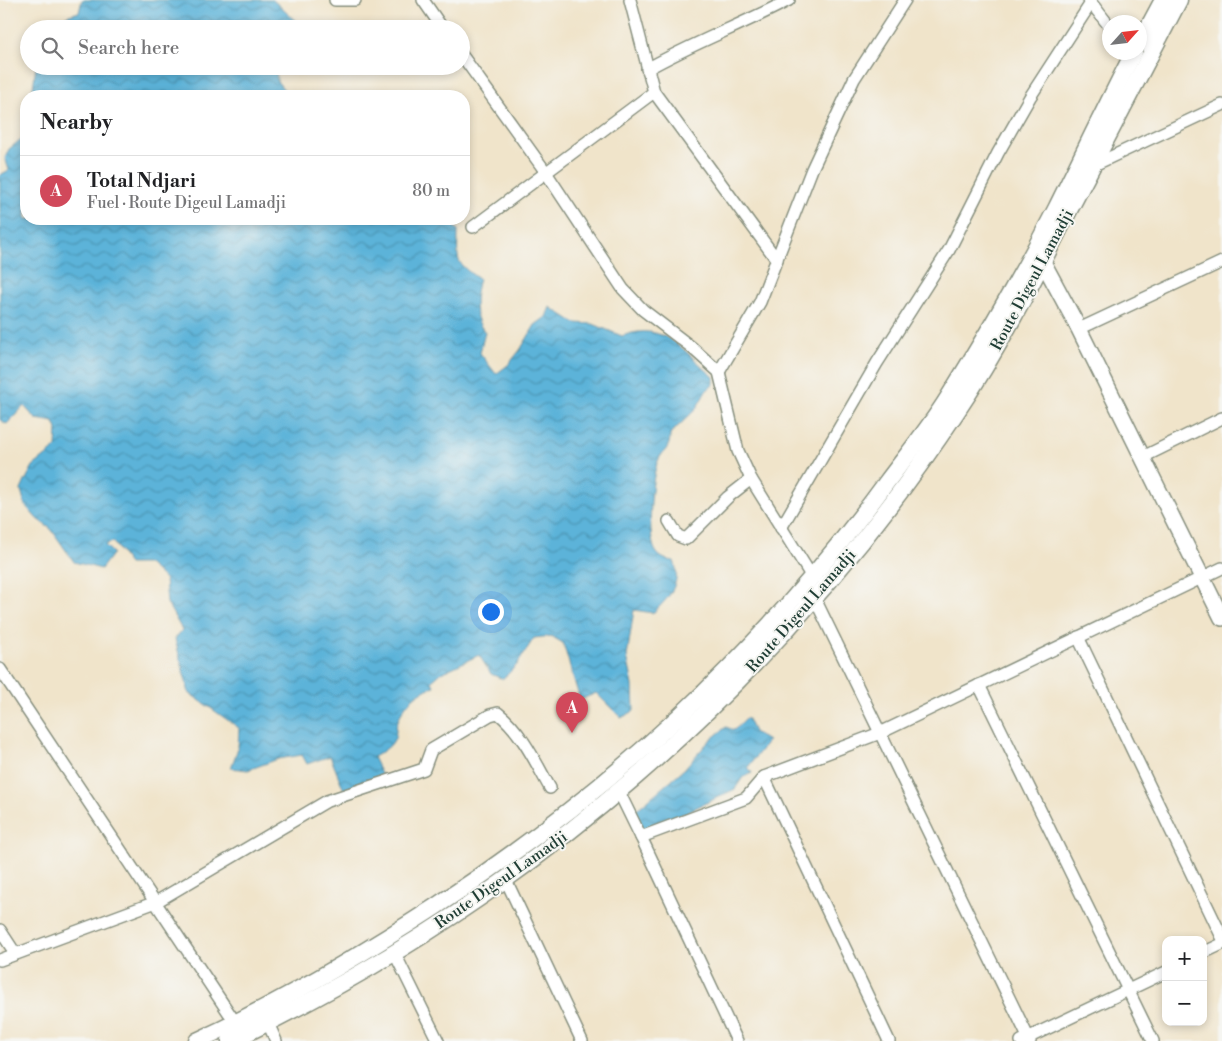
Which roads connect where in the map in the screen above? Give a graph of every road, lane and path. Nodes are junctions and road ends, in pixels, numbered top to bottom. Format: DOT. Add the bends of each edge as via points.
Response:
graph roads {
  1 [pos="335,0"];
  2 [pos="355,0"];
  3 [pos="423,0"];
  4 [pos="630,0"];
  5 [pos="789,0"];
  6 [pos="905,0"];
  7 [pos="1090,1"];
  8 [pos="1176,1"];
  9 [pos="1102,17"];
  10 [pos="437,20"];
  11 [pos="1147,36"];
  12 [pos="1130,60"];
  13 [pos="470,67"];
  14 [pos="647,69"];
  15 [pos="654,92"];
  16 [pos="1222,105"];
  17 [pos="1094,165"];
  18 [pos="545,171"];
  19 [pos="473,227"];
  20 [pos="777,260"];
  21 [pos="1043,262"];
  22 [pos="1222,262"];
  23 [pos="1079,329"];
  24 [pos="719,372"];
  25 [pos="1222,418"];
  26 [pos="1143,457"];
  27 [pos="751,479"];
  28 [pos="669,521"];
  29 [pos="781,528"];
  30 [pos="1222,568"];
  31 [pos="812,577"];
  32 [pos="1202,577"];
  33 [pos="815,599"];
  34 [pos="1222,618"];
  35 [pos="1078,637"];
  36 [pos="0,669"];
  37 [pos="979,685"];
  38 [pos="880,733"];
  39 [pos="764,777"];
  40 [pos="550,788"];
  41 [pos="619,792"];
  42 [pos="641,837"];
  43 [pos="505,878"];
  44 [pos="156,902"];
  45 [pos="0,930"];
  46 [pos="1222,937"];
  47 [pos="1222,944"];
  48 [pos="1207,951"];
  49 [pos="394,952"];
  50 [pos="15,953"];
  51 [pos="0,960"];
  52 [pos="1162,974"];
  53 [pos="1128,990"];
  54 [pos="235,1022"];
  55 [pos="268,1023"];
  56 [pos="1027,1040"];
  57 [pos="197,1041"];
  58 [pos="230,1041"];
  59 [pos="276,1041"];
  60 [pos="438,1041"];
  61 [pos="582,1041"];
  62 [pos="737,1041"];
  63 [pos="889,1041"];
  64 [pos="1153,1041"];
  1 -- 2 [label="street"];
  3 -- 10 [label="street"];
  4 -- 14 [label="street"];
  5 -- 14 [label="street"];
  6 -- 20 [label="street" via="854,79 812,169"];
  7 -- 9 [label="street"];
  7 -- 29 [label="street" via="998,153 949,250 877,363"];
  8 -- 11 [label="main road"];
  8 -- 17 [label="main road, Route Digeul Lamadji"];
  12 -- 31 [label="main road" via="1054,212 946,401 870,505"];
  13 -- 18 [label="street"];
  14 -- 15 [label="street"];
  15 -- 18 [label="street"];
  15 -- 20 [label="street"];
  16 -- 17 [label="street"];
  17 -- 21 [label="main road, Route Digeul Lamadji"];
  18 -- 19 [label="street"];
  18 -- 24 [label="street" via="623,289 643,310"];
  20 -- 24 [label="street" via="760,302"];
  21 -- 23 [label="street"];
  21 -- 33 [label="main road, Route Digeul Lamadji" via="990,359 955,414 884,514"];
  22 -- 23 [label="street"];
  23 -- 26 [label="street"];
  24 -- 27 [label="street" via="738,451"];
  25 -- 26 [label="street"];
  26 -- 32 [label="street"];
  27 -- 28 [label="street" via="728,496 686,539 678,536"];
  27 -- 29 [label="street"];
  29 -- 31 [label="street"];
  30 -- 32 [label="street"];
  31 -- 54 [label="main road" via="686,712 602,786 489,871 404,927 303,988"];
  32 -- 34 [label="street"];
  32 -- 35 [label="street"];
  33 -- 38 [label="street"];
  33 -- 41 [label="main road, Route Digeul Lamadji" via="696,724"];
  35 -- 37 [label="street"];
  35 -- 46 [label="street"];
  36 -- 44 [label="street"];
  37 -- 38 [label="street"];
  37 -- 53 [label="street"];
  38 -- 39 [label="street"];
  38 -- 56 [label="street"];
  39 -- 42 [label="street" via="746,798"];
  39 -- 63 [label="street"];
  40 -- 44 [label="street" via="530,752 505,718 498,713 490,715 431,750 424,769 327,801"];
  41 -- 42 [label="street"];
  41 -- 43 [label="main road, Route Digeul Lamadji"];
  42 -- 62 [label="street"];
  43 -- 49 [label="main road, Route Digeul Lamadji"];
  43 -- 61 [label="street"];
  44 -- 50 [label="street"];
  44 -- 54 [label="street"];
  45 -- 50 [label="street"];
  47 -- 48 [label="street"];
  49 -- 55 [label="main road, Route Digeul Lamadji"];
  49 -- 60 [label="street"];
  50 -- 51 [label="street"];
  52 -- 53 [label="street"];
  53 -- 56 [label="street"];
  53 -- 64 [label="street"];
  54 -- 57 [label="main road"];
  55 -- 58 [label="main road, Route Digeul Lamadji"];
  55 -- 59 [label="street"];
}
